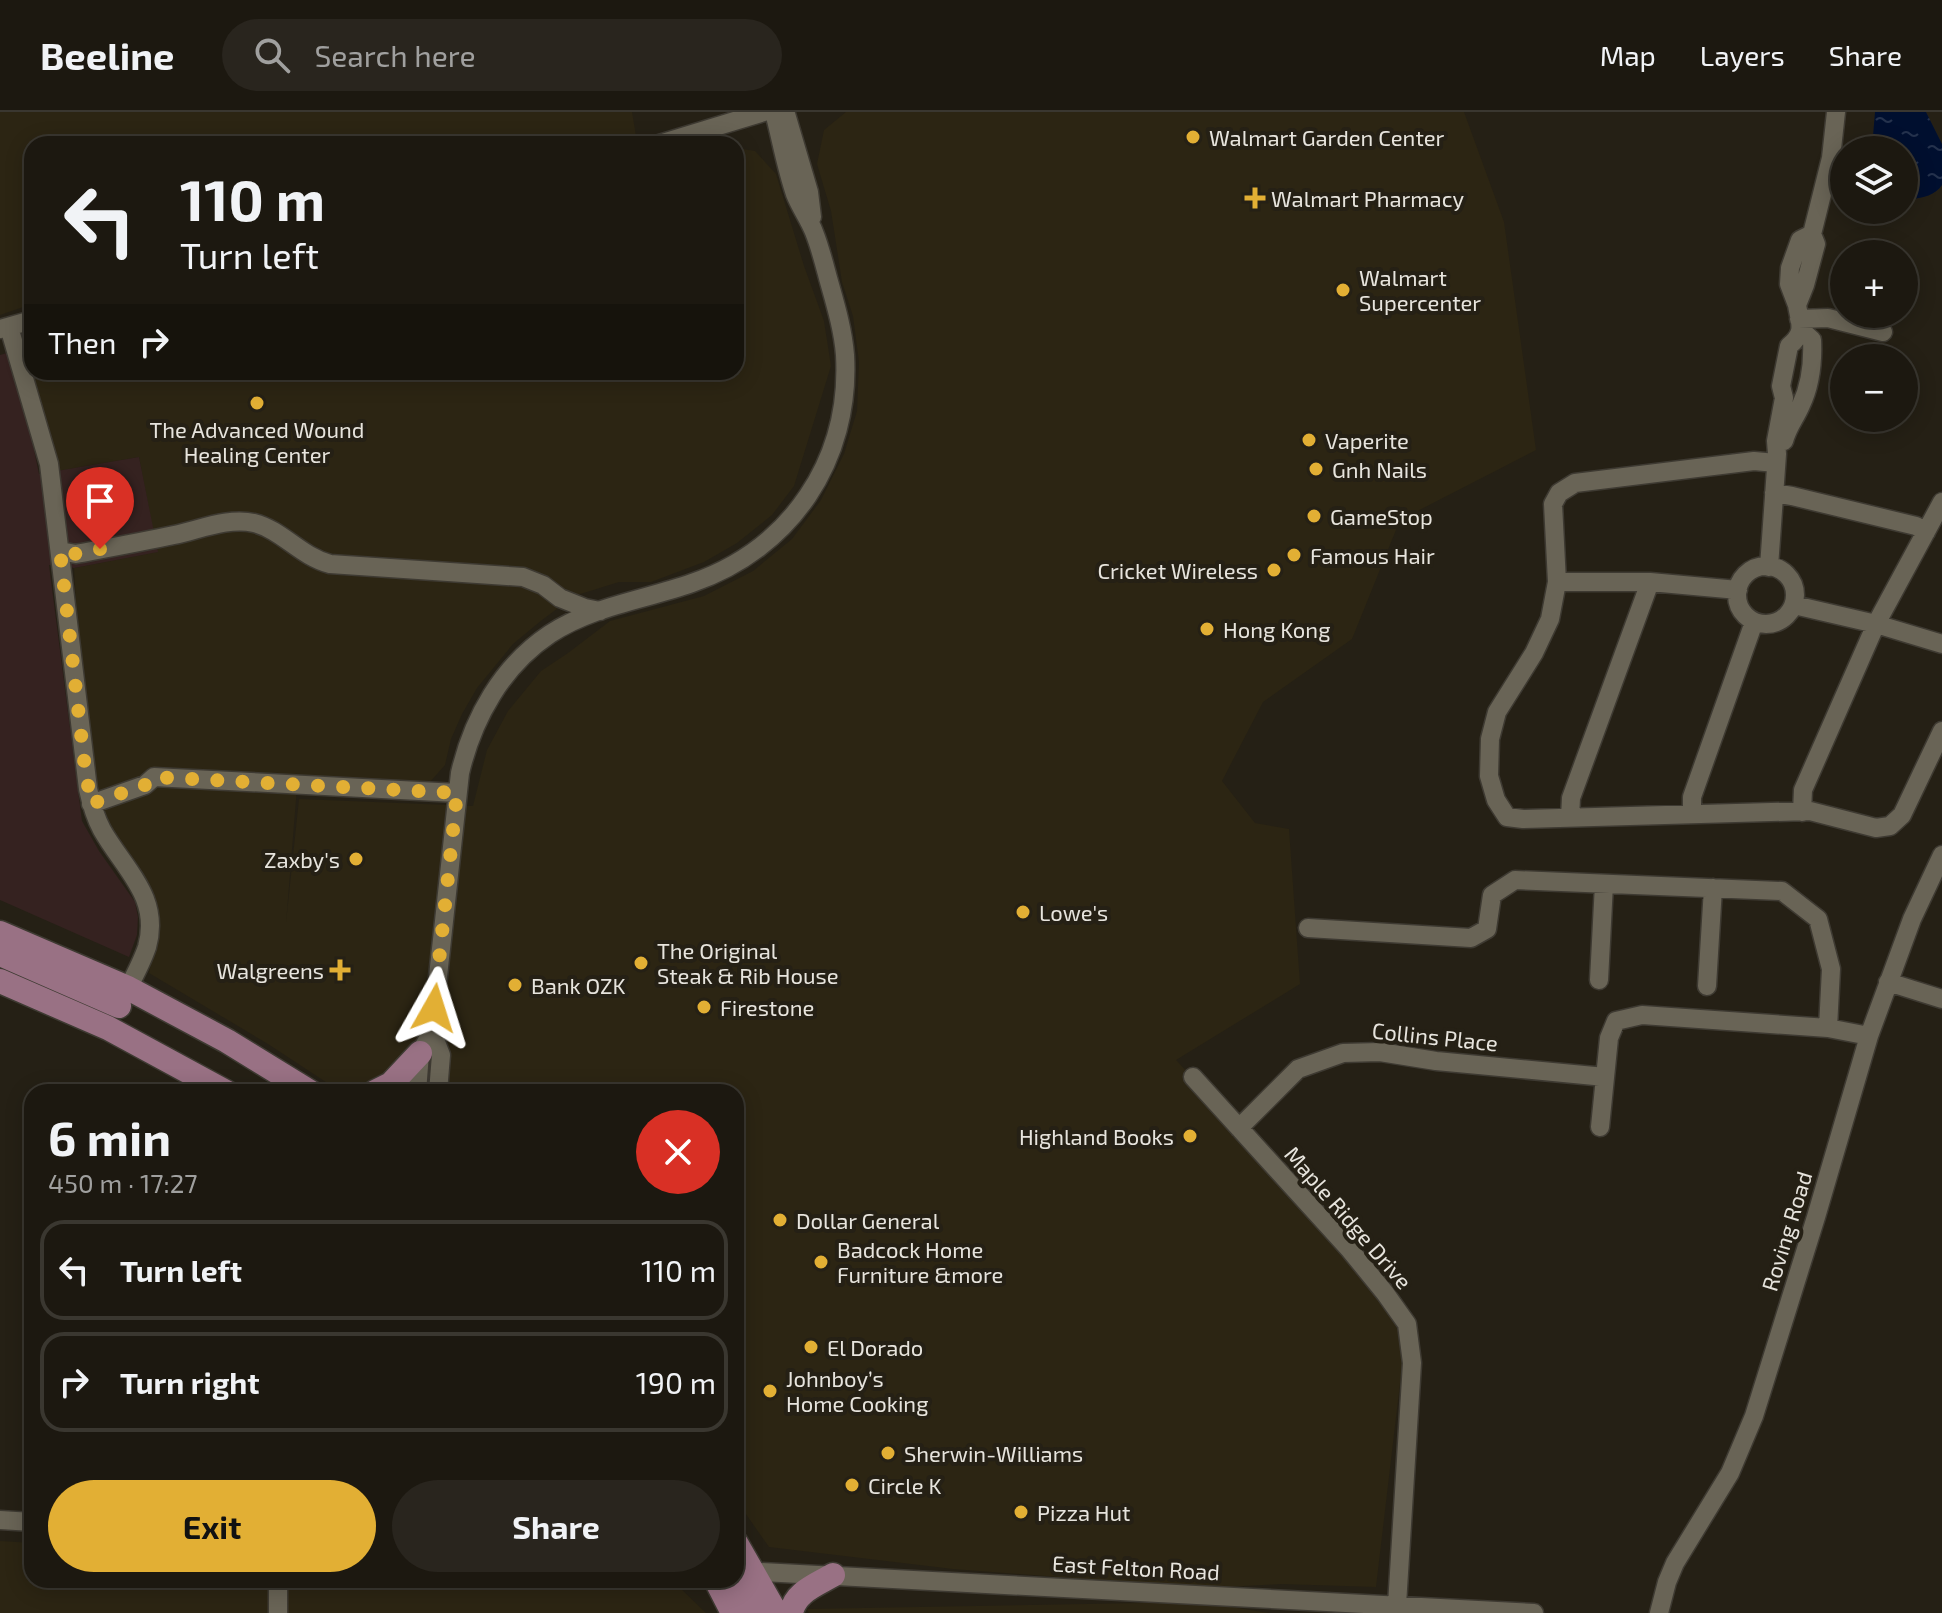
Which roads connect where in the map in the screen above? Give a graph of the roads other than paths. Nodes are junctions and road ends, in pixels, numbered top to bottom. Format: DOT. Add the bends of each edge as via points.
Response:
graph roads {
  1 [pos="764,112"];
  2 [pos="774,112"];
  3 [pos="786,112"];
  4 [pos="1836,112"];
  5 [pos="730,118"];
  6 [pos="681,136"];
  7 [pos="814,232"];
  8 [pos="24,322"];
  9 [pos="1799,323"];
  10 [pos="4,328"];
  11 [pos="1883,332"];
  12 [pos="1777,458"];
  13 [pos="1774,493"];
  14 [pos="1942,502"];
  15 [pos="1926,532"];
  16 [pos="60,551"];
  17 [pos="1769,567"];
  18 [pos="1557,582"];
  19 [pos="1650,582"];
  20 [pos="1738,590"];
  21 [pos="550,591"];
  22 [pos="1794,605"];
  23 [pos="600,611"];
  24 [pos="1754,622"];
  25 [pos="1876,624"];
  26 [pos="549,635"];
  27 [pos="1942,644"];
  28 [pos="1942,731"];
  29 [pos="457,793"];
  30 [pos="91,804"];
  31 [pos="1802,812"];
  32 [pos="1692,814"];
  33 [pos="1570,818"];
  34 [pos="1942,855"];
  35 [pos="1604,884"];
  36 [pos="1713,888"];
  37 [pos="1308,928"];
  38 [pos="0,933"];
  39 [pos="0,954"];
  40 [pos="1599,980"];
  41 [pos="0,981"];
  42 [pos="1888,982"];
  43 [pos="1707,986"];
  44 [pos="123,997"];
  45 [pos="1942,999"];
  46 [pos="108,1028"];
  47 [pos="1828,1028"];
  48 [pos="1869,1036"];
  49 [pos="426,1042"];
  50 [pos="1193,1077"];
  51 [pos="1605,1077"];
  52 [pos="211,1084"];
  53 [pos="297,1084"];
  54 [pos="391,1084"];
  55 [pos="418,1084"];
  56 [pos="439,1084"];
  57 [pos="1600,1127"];
  58 [pos="1239,1128"];
  59 [pos="0,1520"];
  60 [pos="24,1522"];
  61 [pos="744,1574"];
  62 [pos="833,1575"];
  63 [pos="744,1577"];
  64 [pos="744,1585"];
  65 [pos="278,1588"];
  66 [pos="720,1588"];
  67 [pos="1397,1605"];
  68 [pos="1281,1606"];
  69 [pos="278,1613"];
  70 [pos="733,1613"];
  71 [pos="752,1613"];
  72 [pos="776,1613"];
  73 [pos="791,1613"];
  74 [pos="1534,1613"];
  75 [pos="1659,1613"];
  1 -- 5 [label="street"];
  2 -- 7 [label="street" via="795,194"];
  3 -- 7 [label="street" via="809,192"];
  4 -- 9 [label="street" via="1812,234 1800,240 1790,268"];
  5 -- 6 [label="street"];
  7 -- 23 [label="street" via="842,330 845,373 838,430 813,489 780,531 730,567"];
  8 -- 10 [label="street"];
  9 -- 11 [label="street" via="1828,318"];
  9 -- 12 [label="street" via="1801,347 1792,390 1784,398"];
  9 -- 12 [label="street" via="1812,340 1813,353 1801,405"];
  10 -- 16 [label="street" via="49,464"];
  12 -- 13 [label="street"];
  12 -- 18 [label="street" via="1575,483 1553,504"];
  13 -- 15 [label="street"];
  13 -- 17 [label="street"];
  14 -- 15 [label="street"];
  15 -- 25 [label="street"];
  16 -- 21 [label="street" via="76,554 243,522 264,527 311,558 330,564 508,575 535,581"];
  16 -- 30 [label="street"];
  17 -- 20 [label="street" via="1747,574"];
  17 -- 22 [label="street" via="1790,578"];
  18 -- 19 [label="street"];
  18 -- 33 [label="street" via="1550,619 1497,712 1489,776 1507,817"];
  19 -- 20 [label="street"];
  19 -- 33 [label="street" via="1571,798"];
  20 -- 24 [label="street" via="1741,609"];
  21 -- 23 [label="street"];
  21 -- 26 [label="street"];
  22 -- 24 [label="street" via="1773,624"];
  22 -- 25 [label="street"];
  23 -- 26 [label="street"];
  24 -- 32 [label="street" via="1692,797"];
  25 -- 27 [label="street"];
  25 -- 31 [label="street" via="1803,790"];
  26 -- 29 [label="street" via="489,697 469,741"];
  28 -- 31 [label="street" via="1902,815 1890,826 1876,828"];
  29 -- 30 [label="street" via="154,777"];
  29 -- 49 [label="street"];
  30 -- 44 [label="street" via="149,908 146,948"];
  31 -- 32 [label="street"];
  32 -- 33 [label="street"];
  34 -- 42 [label="street, Roving Road"];
  35 -- 36 [label="street"];
  35 -- 37 [label="street" via="1515,880 1492,895 1487,929 1471,938"];
  35 -- 40 [label="street"];
  36 -- 43 [label="street"];
  36 -- 47 [label="street" via="1782,891 1818,919 1831,969"];
  38 -- 44 [label="main road"];
  39 -- 44 [label="main road"];
  41 -- 46 [label="main road"];
  42 -- 45 [label="street"];
  42 -- 48 [label="street, Roving Road"];
  44 -- 46 [label="street"];
  44 -- 53 [label="main road" via="227,1041"];
  46 -- 52 [label="main road"];
  47 -- 48 [label="street"];
  47 -- 51 [label="street" via="1642,1015 1616,1021"];
  48 -- 75 [label="street, Roving Road" via="1754,1416 1717,1498 1675,1563"];
  49 -- 54 [label="main road"];
  49 -- 55 [label="street"];
  49 -- 56 [label="street" via="441,1055"];
  50 -- 58 [label="street, Maple Ridge Drive"];
  51 -- 57 [label="street"];
  51 -- 58 [label="street, Collins Place" via="1380,1052 1343,1053 1298,1069"];
  58 -- 67 [label="street, Maple Ridge Drive" via="1350,1250 1407,1324 1412,1363"];
  59 -- 60 [label="street"];
  61 -- 62 [label="street, East Felton Road"];
  62 -- 68 [label="street, East Felton Road"];
  62 -- 73 [label="main road" via="802,1593"];
  63 -- 72 [label="main road"];
  64 -- 71 [label="main road"];
  65 -- 69 [label="street"];
  66 -- 70 [label="main road"];
  67 -- 68 [label="street, East Felton Road"];
  67 -- 74 [label="street, East Felton Road"];
}
